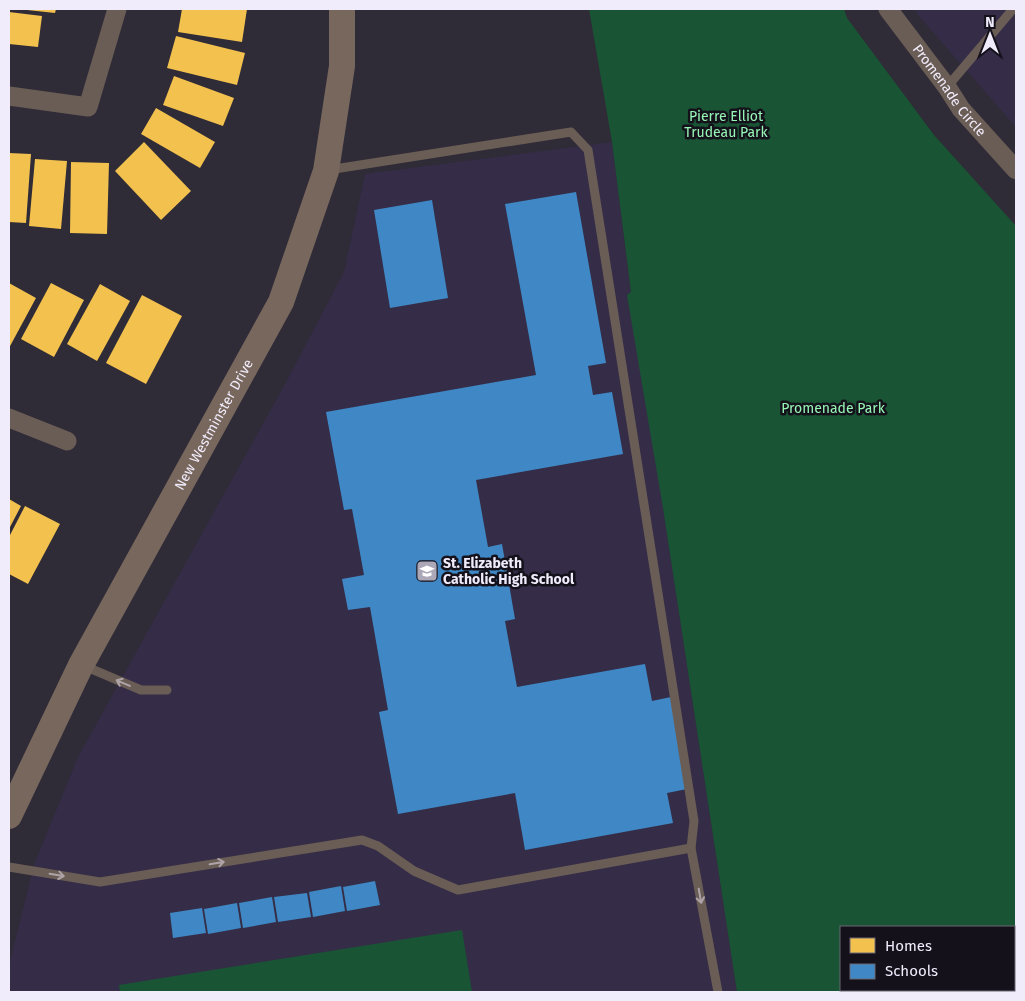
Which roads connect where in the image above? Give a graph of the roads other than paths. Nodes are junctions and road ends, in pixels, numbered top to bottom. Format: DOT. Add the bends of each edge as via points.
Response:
graph roads {
  1 [pos="117,9"];
  2 [pos="342,9"];
  3 [pos="888,9"];
  4 [pos="1013,9"];
  5 [pos="947,87"];
  6 [pos="9,96"];
  7 [pos="1016,170"];
  8 [pos="326,171"];
  9 [pos="9,418"];
  10 [pos="67,442"];
  11 [pos="81,665"];
  12 [pos="166,690"];
  13 [pos="9,816"];
  14 [pos="691,848"];
  15 [pos="9,867"];
  16 [pos="718,992"];
  1 -- 6 [label="street" via="88,107"];
  2 -- 8 [label="street, New Westminster Drive" via="342,66"];
  3 -- 5 [label="street, Promenade Circle"];
  4 -- 5 [label="lane"];
  5 -- 7 [label="street, Promenade Circle" via="961,109"];
  8 -- 11 [label="street, New Westminster Drive" via="282,302"];
  8 -- 14 [label="lane" via="571,132 588,150 694,821"];
  9 -- 10 [label="street"];
  12 -- 11 [label="lane, one-way" via="141,690"];
  11 -- 13 [label="street, New Westminster Drive"];
  15 -- 14 [label="lane, one-way" via="100,882 362,840 378,846 414,871 458,890"];
  14 -- 16 [label="lane, one-way"];
}
